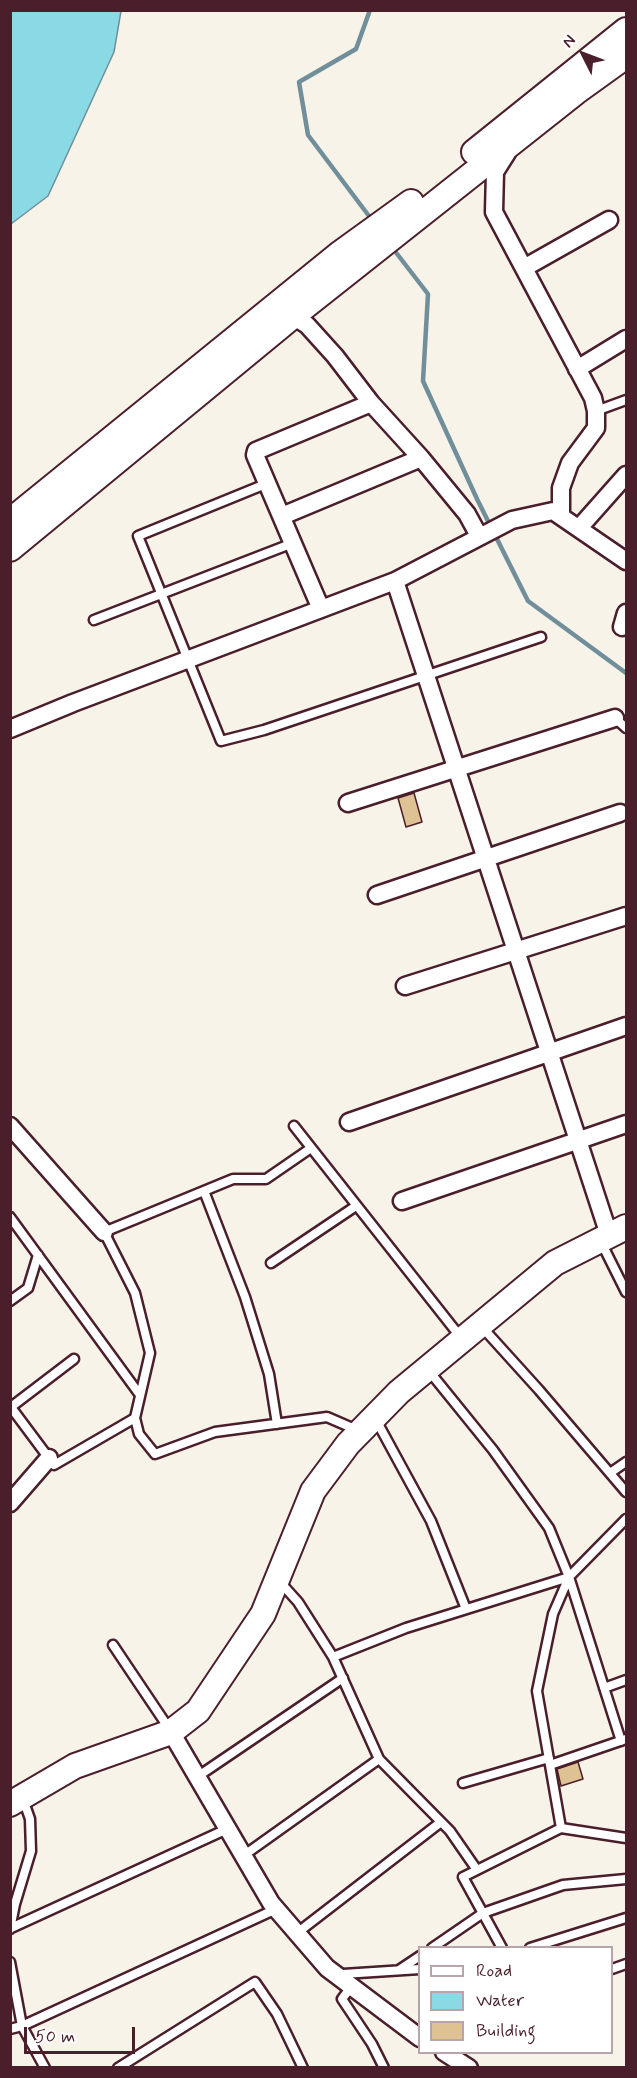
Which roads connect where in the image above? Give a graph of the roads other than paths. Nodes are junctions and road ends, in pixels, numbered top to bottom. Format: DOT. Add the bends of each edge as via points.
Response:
graph roads {
  1 [pos="627,30"];
  2 [pos="627,56"];
  3 [pos="514,130"];
  4 [pos="609,220"];
  5 [pos="524,268"];
  6 [pos="284,310"];
  7 [pos="627,339"];
  8 [pos="577,369"];
  9 [pos="627,400"];
  10 [pos="371,403"];
  11 [pos="596,411"];
  12 [pos="421,458"];
  13 [pos="627,475"];
  14 [pos="268,483"];
  15 [pos="282,516"];
  16 [pos="561,516"];
  17 [pos="10,521"];
  18 [pos="579,528"];
  19 [pos="481,535"];
  20 [pos="293,543"];
  21 [pos="10,549"];
  22 [pos="627,561"];
  23 [pos="395,581"];
  24 [pos="162,593"];
  25 [pos="321,609"];
  26 [pos="94,620"];
  27 [pos="541,637"];
  28 [pos="189,659"];
  29 [pos="426,676"];
  30 [pos="621,723"];
  31 [pos="10,729"];
  32 [pos="456,769"];
  33 [pos="348,803"];
  34 [pos="620,813"];
  35 [pos="485,858"];
  36 [pos="377,895"];
  37 [pos="627,915"];
  38 [pos="516,951"];
  39 [pos="405,986"];
  40 [pos="627,1026"];
  41 [pos="549,1053"];
  42 [pos="349,1122"];
  43 [pos="627,1124"];
  44 [pos="10,1126"];
  45 [pos="294,1126"];
  46 [pos="577,1142"];
  47 [pos="311,1148"];
  48 [pos="204,1191"];
  49 [pos="402,1201"];
  50 [pos="357,1206"];
  51 [pos="10,1217"];
  52 [pos="104,1232"];
  53 [pos="612,1234"];
  54 [pos="38,1255"];
  55 [pos="271,1263"];
  56 [pos="627,1292"];
  57 [pos="10,1301"];
  58 [pos="471,1332"];
  59 [pos="74,1359"];
  60 [pos="427,1368"];
  61 [pos="140,1395"];
  62 [pos="11,1407"];
  63 [pos="135,1418"];
  64 [pos="277,1424"];
  65 [pos="367,1424"];
  66 [pos="49,1458"];
  67 [pos="627,1462"];
  68 [pos="610,1473"];
  69 [pos="627,1492"];
  70 [pos="10,1503"];
  71 [pos="627,1519"];
  72 [pos="569,1577"];
  73 [pos="277,1579"];
  74 [pos="466,1609"];
  75 [pos="113,1645"];
  76 [pos="333,1657"];
  77 [pos="343,1678"];
  78 [pos="627,1680"];
  79 [pos="604,1688"];
  80 [pos="171,1732"];
  81 [pos="624,1740"];
  82 [pos="380,1759"];
  83 [pos="549,1761"];
  84 [pos="197,1777"];
  85 [pos="463,1784"];
  86 [pos="16,1800"];
  87 [pos="441,1822"];
  88 [pos="561,1828"];
  89 [pos="227,1829"];
  90 [pos="627,1838"];
  91 [pos="243,1856"];
  92 [pos="477,1870"];
  93 [pos="627,1879"];
  94 [pos="276,1909"];
  95 [pos="483,1913"];
  96 [pos="627,1918"];
  97 [pos="11,1928"];
  98 [pos="297,1933"];
  99 [pos="434,1946"];
  100 [pos="501,1946"];
  101 [pos="533,1946"];
  102 [pos="418,1957"];
  103 [pos="10,1962"];
  104 [pos="418,1969"];
  105 [pos="398,1970"];
  106 [pos="345,1982"];
  107 [pos="22,2026"];
  108 [pos="10,2029"];
  109 [pos="418,2037"];
  110 [pos="447,2054"];
  111 [pos="45,2067"];
  112 [pos="118,2067"];
  113 [pos="303,2067"];
  114 [pos="384,2067"];
  115 [pos="469,2067"];
  1 -- 3 [label="main road"];
  2 -- 3 [label="main road"];
  3 -- 5 [label="street" via="495,172 494,212"];
  3 -- 6 [label="main road" via="371,243 339,254"];
  4 -- 5 [label="street"];
  5 -- 8 [label="street"];
  6 -- 10 [label="street" via="307,325"];
  6 -- 17 [label="main road"];
  6 -- 21 [label="main road"];
  7 -- 8 [label="street"];
  8 -- 11 [label="street"];
  9 -- 11 [label="lane"];
  10 -- 12 [label="street"];
  10 -- 14 [label="street" via="256,451"];
  11 -- 16 [label="street" via="596,428 570,464 561,488"];
  12 -- 15 [label="street"];
  12 -- 19 [label="street"];
  13 -- 18 [label="street"];
  14 -- 15 [label="street"];
  14 -- 24 [label="lane" via="138,536"];
  15 -- 20 [label="street"];
  16 -- 18 [label="street"];
  16 -- 19 [label="street" via="553,511 512,520"];
  18 -- 22 [label="street"];
  19 -- 23 [label="street"];
  20 -- 24 [label="lane"];
  20 -- 25 [label="street"];
  23 -- 25 [label="street"];
  23 -- 29 [label="street"];
  24 -- 26 [label="lane"];
  24 -- 28 [label="lane"];
  25 -- 28 [label="street"];
  27 -- 29 [label="lane"];
  28 -- 29 [label="lane" via="221,741"];
  28 -- 31 [label="street"];
  29 -- 32 [label="street"];
  30 -- 32 [label="street"];
  32 -- 33 [label="street"];
  32 -- 35 [label="street"];
  34 -- 35 [label="street"];
  35 -- 36 [label="street"];
  35 -- 38 [label="street"];
  37 -- 38 [label="street"];
  38 -- 39 [label="street"];
  38 -- 41 [label="street"];
  40 -- 41 [label="street"];
  41 -- 42 [label="street"];
  41 -- 46 [label="street"];
  43 -- 46 [label="street"];
  44 -- 52 [label="street"];
  45 -- 47 [label="lane"];
  46 -- 49 [label="street"];
  46 -- 53 [label="street"];
  47 -- 48 [label="lane" via="266,1179 233,1179"];
  47 -- 50 [label="lane"];
  48 -- 52 [label="lane"];
  48 -- 64 [label="lane" via="245,1297 269,1374"];
  50 -- 55 [label="lane"];
  50 -- 58 [label="lane"];
  51 -- 54 [label="lane"];
  52 -- 61 [label="lane" via="135,1293 150,1353"];
  53 -- 56 [label="lane"];
  53 -- 58 [label="main road" via="555,1263"];
  54 -- 57 [label="lane" via="28,1288"];
  54 -- 61 [label="lane"];
  58 -- 60 [label="main road"];
  58 -- 68 [label="lane" via="539,1390"];
  59 -- 62 [label="lane"];
  60 -- 65 [label="main road"];
  60 -- 72 [label="lane" via="549,1528"];
  61 -- 63 [label="lane"];
  62 -- 66 [label="lane"];
  63 -- 64 [label="lane" via="139,1434 155,1454 215,1432"];
  63 -- 66 [label="lane" via="54,1465"];
  64 -- 65 [label="lane" via="327,1418"];
  65 -- 73 [label="main road" via="314,1491"];
  65 -- 74 [label="lane" via="431,1521"];
  66 -- 70 [label="street"];
  67 -- 68 [label="lane"];
  68 -- 69 [label="lane"];
  71 -- 72 [label="lane"];
  72 -- 74 [label="lane"];
  72 -- 79 [label="lane"];
  72 -- 83 [label="lane" via="553,1614 537,1691"];
  73 -- 76 [label="lane" via="298,1602"];
  73 -- 80 [label="main road" via="263,1614 198,1711"];
  74 -- 76 [label="lane"];
  75 -- 80 [label="lane"];
  76 -- 77 [label="lane"];
  77 -- 82 [label="lane"];
  77 -- 84 [label="lane"];
  78 -- 79 [label="lane"];
  79 -- 81 [label="lane"];
  80 -- 84 [label="street"];
  80 -- 86 [label="main road" via="75,1766"];
  81 -- 83 [label="lane"];
  82 -- 87 [label="lane"];
  82 -- 91 [label="lane"];
  83 -- 85 [label="lane"];
  83 -- 88 [label="lane"];
  84 -- 89 [label="street"];
  86 -- 97 [label="lane" via="30,1819 31,1851"];
  87 -- 92 [label="lane"];
  87 -- 98 [label="lane"];
  88 -- 90 [label="lane"];
  88 -- 92 [label="lane"];
  89 -- 91 [label="street"];
  89 -- 97 [label="lane"];
  91 -- 94 [label="street"];
  92 -- 95 [label="lane" via="464,1877"];
  93 -- 95 [label="lane" via="563,1885"];
  94 -- 98 [label="street"];
  94 -- 107 [label="lane"];
  95 -- 99 [label="lane"];
  95 -- 100 [label="lane"];
  96 -- 101 [label="lane"];
  98 -- 106 [label="street" via="327,1968"];
  102 -- 105 [label="lane"];
  103 -- 107 [label="lane"];
  104 -- 105 [label="lane"];
  105 -- 106 [label="lane" via="343,1974"];
  106 -- 109 [label="street"];
  106 -- 114 [label="lane" via="342,1999"];
  107 -- 108 [label="lane"];
  107 -- 111 [label="lane"];
  110 -- 115 [label="street"];
  112 -- 113 [label="lane" via="255,1982 277,2014"];
}
